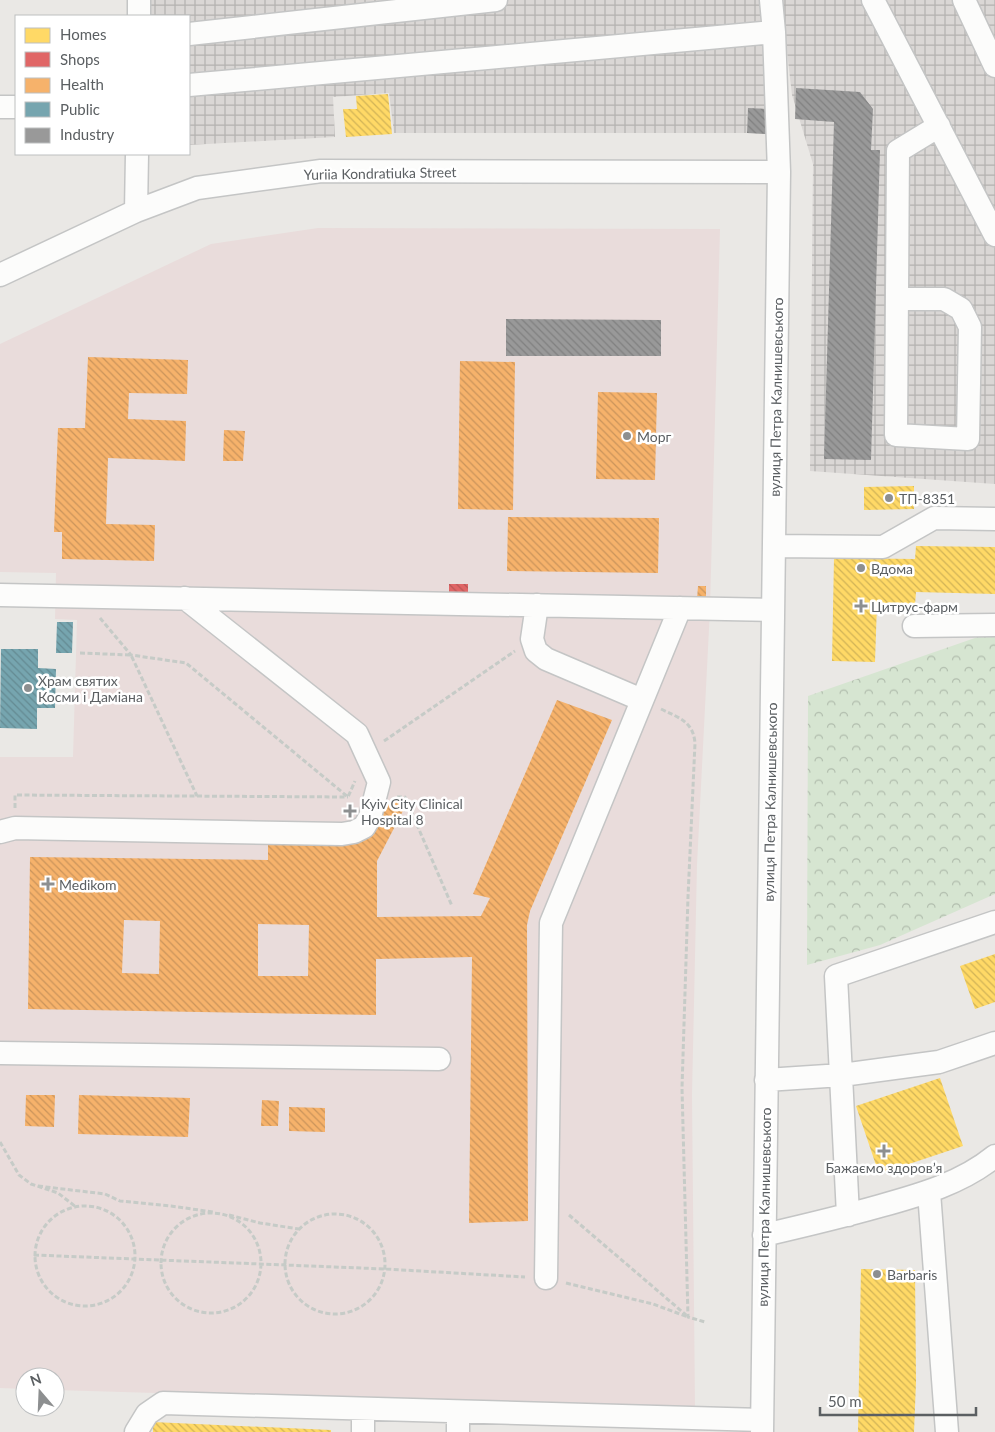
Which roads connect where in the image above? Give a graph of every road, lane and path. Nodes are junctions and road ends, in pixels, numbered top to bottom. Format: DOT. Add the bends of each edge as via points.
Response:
graph roads {
  1 [pos="139,0"];
  2 [pos="496,0"];
  3 [pos="771,0"];
  4 [pos="873,0"];
  5 [pos="964,0"];
  6 [pos="139,15"];
  7 [pos="774,32"];
  8 [pos="190,34"];
  9 [pos="995,66"];
  10 [pos="190,85"];
  11 [pos="0,107"];
  12 [pos="15,107"];
  13 [pos="939,126"];
  14 [pos="137,155"];
  15 [pos="779,172"];
  16 [pos="136,211"];
  17 [pos="995,235"];
  18 [pos="0,275"];
  19 [pos="898,299"];
  20 [pos="995,519"];
  21 [pos="774,546"];
  22 [pos="0,595"];
  23 [pos="82,596"];
  24 [pos="184,598"];
  25 [pos="537,605"];
  26 [pos="680,608"];
  27 [pos="773,610"];
  28 [pos="995,625"];
  29 [pos="914,626"];
  30 [pos="532,639"];
  31 [pos="80,653"];
  32 [pos="131,655"];
  33 [pos="642,700"];
  34 [pos="366,753"];
  35 [pos="15,795"];
  36 [pos="197,796"];
  37 [pos="348,797"];
  38 [pos="376,797"];
  39 [pos="0,832"];
  40 [pos="452,906"];
  41 [pos="995,922"];
  42 [pos="995,1043"];
  43 [pos="0,1053"];
  44 [pos="439,1059"];
  45 [pos="842,1074"];
  46 [pos="766,1080"];
  47 [pos="0,1142"];
  48 [pos="995,1158"];
  49 [pos="38,1186"];
  50 [pos="929,1192"];
  51 [pos="548,1197"];
  52 [pos="76,1207"];
  53 [pos="848,1215"];
  54 [pos="300,1229"];
  55 [pos="764,1235"];
  56 [pos="34,1255"];
  57 [pos="135,1259"];
  58 [pos="161,1260"];
  59 [pos="261,1264"];
  60 [pos="285,1265"];
  61 [pos="386,1268"];
  62 [pos="546,1278"];
  63 [pos="688,1316"];
  64 [pos="706,1322"];
  65 [pos="363,1409"];
  66 [pos="458,1422"];
  67 [pos="667,1425"];
  68 [pos="762,1426"];
  69 [pos="136,1432"];
  70 [pos="363,1432"];
  71 [pos="947,1432"];
  1 -- 6 [label="street"];
  2 -- 8 [label="street"];
  3 -- 7 [label="street, вулиця Петра Калнишевського"];
  4 -- 13 [label="street"];
  5 -- 9 [label="street"];
  7 -- 10 [label="street"];
  7 -- 15 [label="street, вулиця Петра Калнишевського"];
  11 -- 12 [label="street"];
  13 -- 17 [label="street"];
  13 -- 19 [label="street" via="898,151"];
  14 -- 16 [label="street"];
  15 -- 16 [label="street, Yuriia Kondratiuka Street" via="321,171 196,188"];
  15 -- 21 [label="street, вулиця Петра Калнишевського"];
  16 -- 18 [label="street, Yuriia Kondratiuka Street"];
  19 -- 19 [label="street" via="896,435 968,439 970,327 961,309 944,299"];
  20 -- 21 [label="street" via="934,518 883,547"];
  21 -- 27 [label="street, вулиця Петра Калнишевського"];
  22 -- 23 [label="street"];
  23 -- 24 [label="street"];
  23 -- 32 [label="path"];
  24 -- 25 [label="street"];
  24 -- 34 [label="street" via="357,734"];
  25 -- 26 [label="street"];
  25 -- 30 [label="street"];
  26 -- 27 [label="street"];
  26 -- 33 [label="street"];
  27 -- 46 [label="street, вулиця Петра Калнишевського"];
  28 -- 29 [label="street"];
  30 -- 33 [label="street" via="536,651 546,659"];
  30 -- 34 [label="path"];
  31 -- 32 [label="path"];
  32 -- 36 [label="path"];
  32 -- 37 [label="path" via="186,664"];
  33 -- 51 [label="street" via="551,923"];
  33 -- 63 [label="path" via="680,719 694,732 695,743 682,1088"];
  34 -- 37 [label="path"];
  34 -- 38 [label="street" via="379,782"];
  35 -- 36 [label="path"];
  36 -- 37 [label="path"];
  37 -- 38 [label="path"];
  38 -- 39 [label="street" via="364,826 342,834 15,828"];
  38 -- 40 [label="path" via="405,797"];
  41 -- 45 [label="street" via="836,976"];
  42 -- 45 [label="street" via="938,1062"];
  43 -- 44 [label="street"];
  45 -- 46 [label="street"];
  45 -- 53 [label="street"];
  46 -- 55 [label="street, вулиця Петра Калнишевського"];
  47 -- 49 [label="path" via="19,1174"];
  48 -- 50 [label="street"];
  49 -- 52 [label="path" via="58,1194"];
  49 -- 54 [label="path" via="105,1194 120,1201 202,1210"];
  50 -- 53 [label="street"];
  50 -- 71 [label="street"];
  51 -- 62 [label="street"];
  51 -- 63 [label="path"];
  52 -- 56 [label="path" via="53,1217 43,1228"];
  52 -- 57 [label="path" via="94,1207 119,1220 128,1231"];
  53 -- 55 [label="street"];
  54 -- 60 [label="path" via="292,1239"];
  54 -- 61 [label="path" via="327,1215 357,1219 379,1239"];
  55 -- 68 [label="street, вулиця Петра Калнишевського"];
  56 -- 57 [label="path"];
  56 -- 57 [label="path" via="43,1285 67,1303 83,1306 112,1298 124,1288"];
  57 -- 58 [label="path"];
  58 -- 59 [label="path"];
  58 -- 59 [label="path" via="167,1240 180,1224 192,1217 220,1214 245,1226 254,1237"];
  58 -- 59 [label="path" via="162,1276 174,1296 193,1310 209,1313 239,1305 251,1294"];
  59 -- 60 [label="path"];
  60 -- 61 [label="path"];
  60 -- 61 [label="path" via="294,1293 318,1312 333,1314 348,1313 374,1296"];
  61 -- 62 [label="path"];
  62 -- 63 [label="path" via="653,1304"];
  63 -- 64 [label="path"];
  65 -- 66 [label="street"];
  65 -- 69 [label="street" via="163,1403 147,1414"];
  65 -- 70 [label="street"];
  66 -- 67 [label="street"];
  67 -- 68 [label="street"];
}
